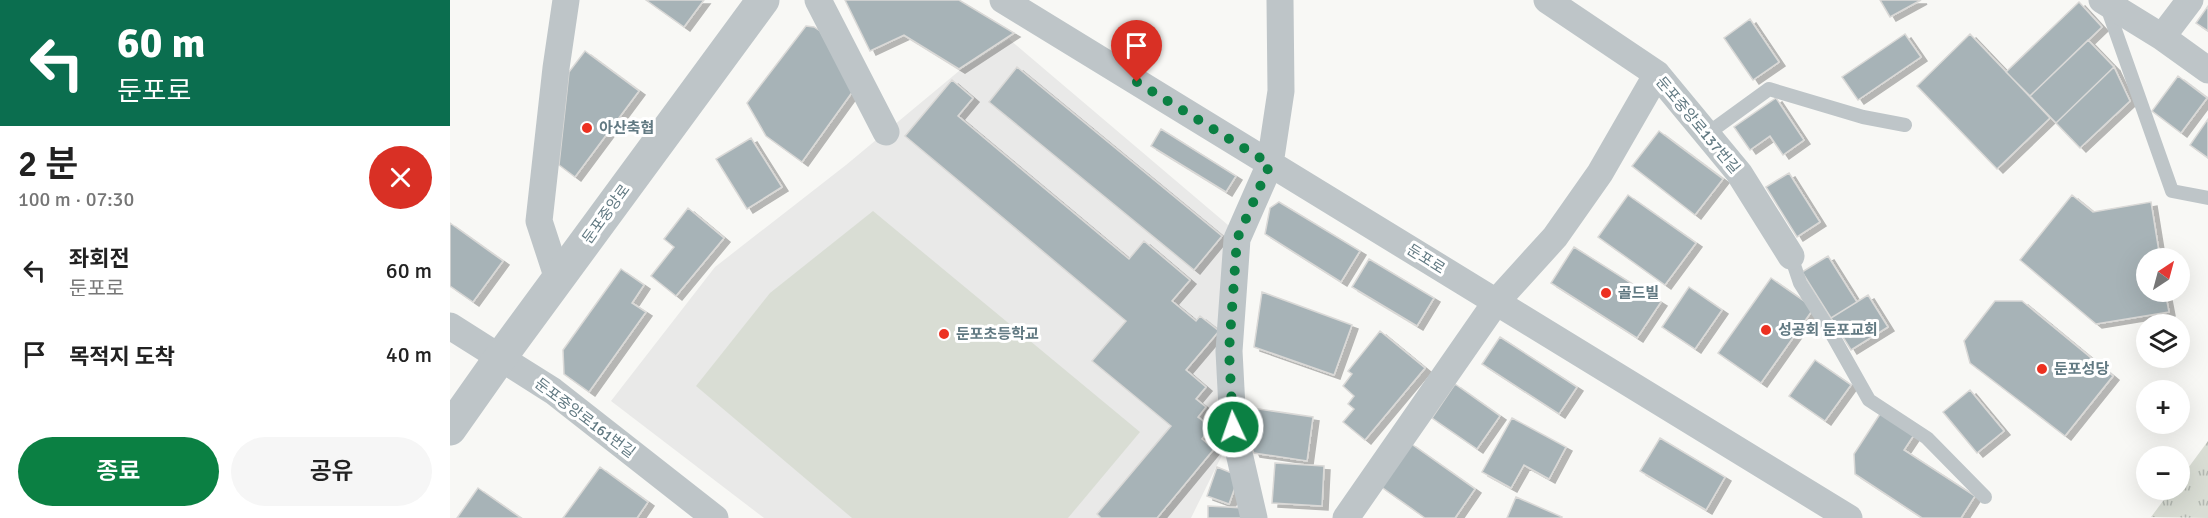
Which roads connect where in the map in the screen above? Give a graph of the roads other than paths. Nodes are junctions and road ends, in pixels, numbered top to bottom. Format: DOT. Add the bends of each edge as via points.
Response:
graph roads {
  1 [pos="566,0"];
  2 [pos="763,0"];
  3 [pos="818,0"];
  4 [pos="1003,0"];
  5 [pos="1280,0"];
  6 [pos="1547,0"];
  7 [pos="2190,0"];
  8 [pos="2104,1"];
  9 [pos="2162,37"];
  10 [pos="2208,70"];
  11 [pos="1656,75"];
  12 [pos="1905,125"];
  13 [pos="886,132"];
  14 [pos="1707,134"];
  15 [pos="1270,164"];
  16 [pos="2208,198"];
  17 [pos="1791,256"];
  18 [pos="558,279"];
  19 [pos="1496,302"];
  20 [pos="450,326"];
  21 [pos="500,358"];
  22 [pos="450,429"];
  23 [pos="1985,497"];
  24 [pos="715,518"];
  25 [pos="1254,518"];
  26 [pos="1346,518"];
  27 [pos="1850,518"];
  1 -- 18 [label="street" via="539,221"];
  2 -- 18 [label="street, 둔포중앙로"];
  3 -- 13 [label="street"];
  4 -- 15 [label="street, 둔포로"];
  5 -- 15 [label="street" via="1281,91"];
  6 -- 11 [label="street, 둔포중앙로137번길"];
  7 -- 9 [label="street"];
  8 -- 9 [label="street"];
  8 -- 16 [label="lane" via="2172,191"];
  9 -- 10 [label="street"];
  11 -- 14 [label="street, 둔포중앙로137번길"];
  11 -- 19 [label="street" via="1581,201 1555,237"];
  12 -- 14 [label="lane" via="1863,117 1769,89"];
  14 -- 17 [label="street, 둔포중앙로137번길" via="1739,173"];
  15 -- 19 [label="street, 둔포로"];
  15 -- 25 [label="street" via="1237,239 1229,351 1233,427"];
  17 -- 23 [label="lane" via="1800,283 1869,400 1927,438"];
  18 -- 21 [label="street, 둔포중앙로"];
  19 -- 26 [label="street"];
  19 -- 27 [label="street, 둔포로"];
  20 -- 21 [label="street, 둔포중앙로161번길"];
  21 -- 22 [label="street, 둔포중앙로"];
  21 -- 24 [label="street, 둔포중앙로161번길" via="553,391"];
}
